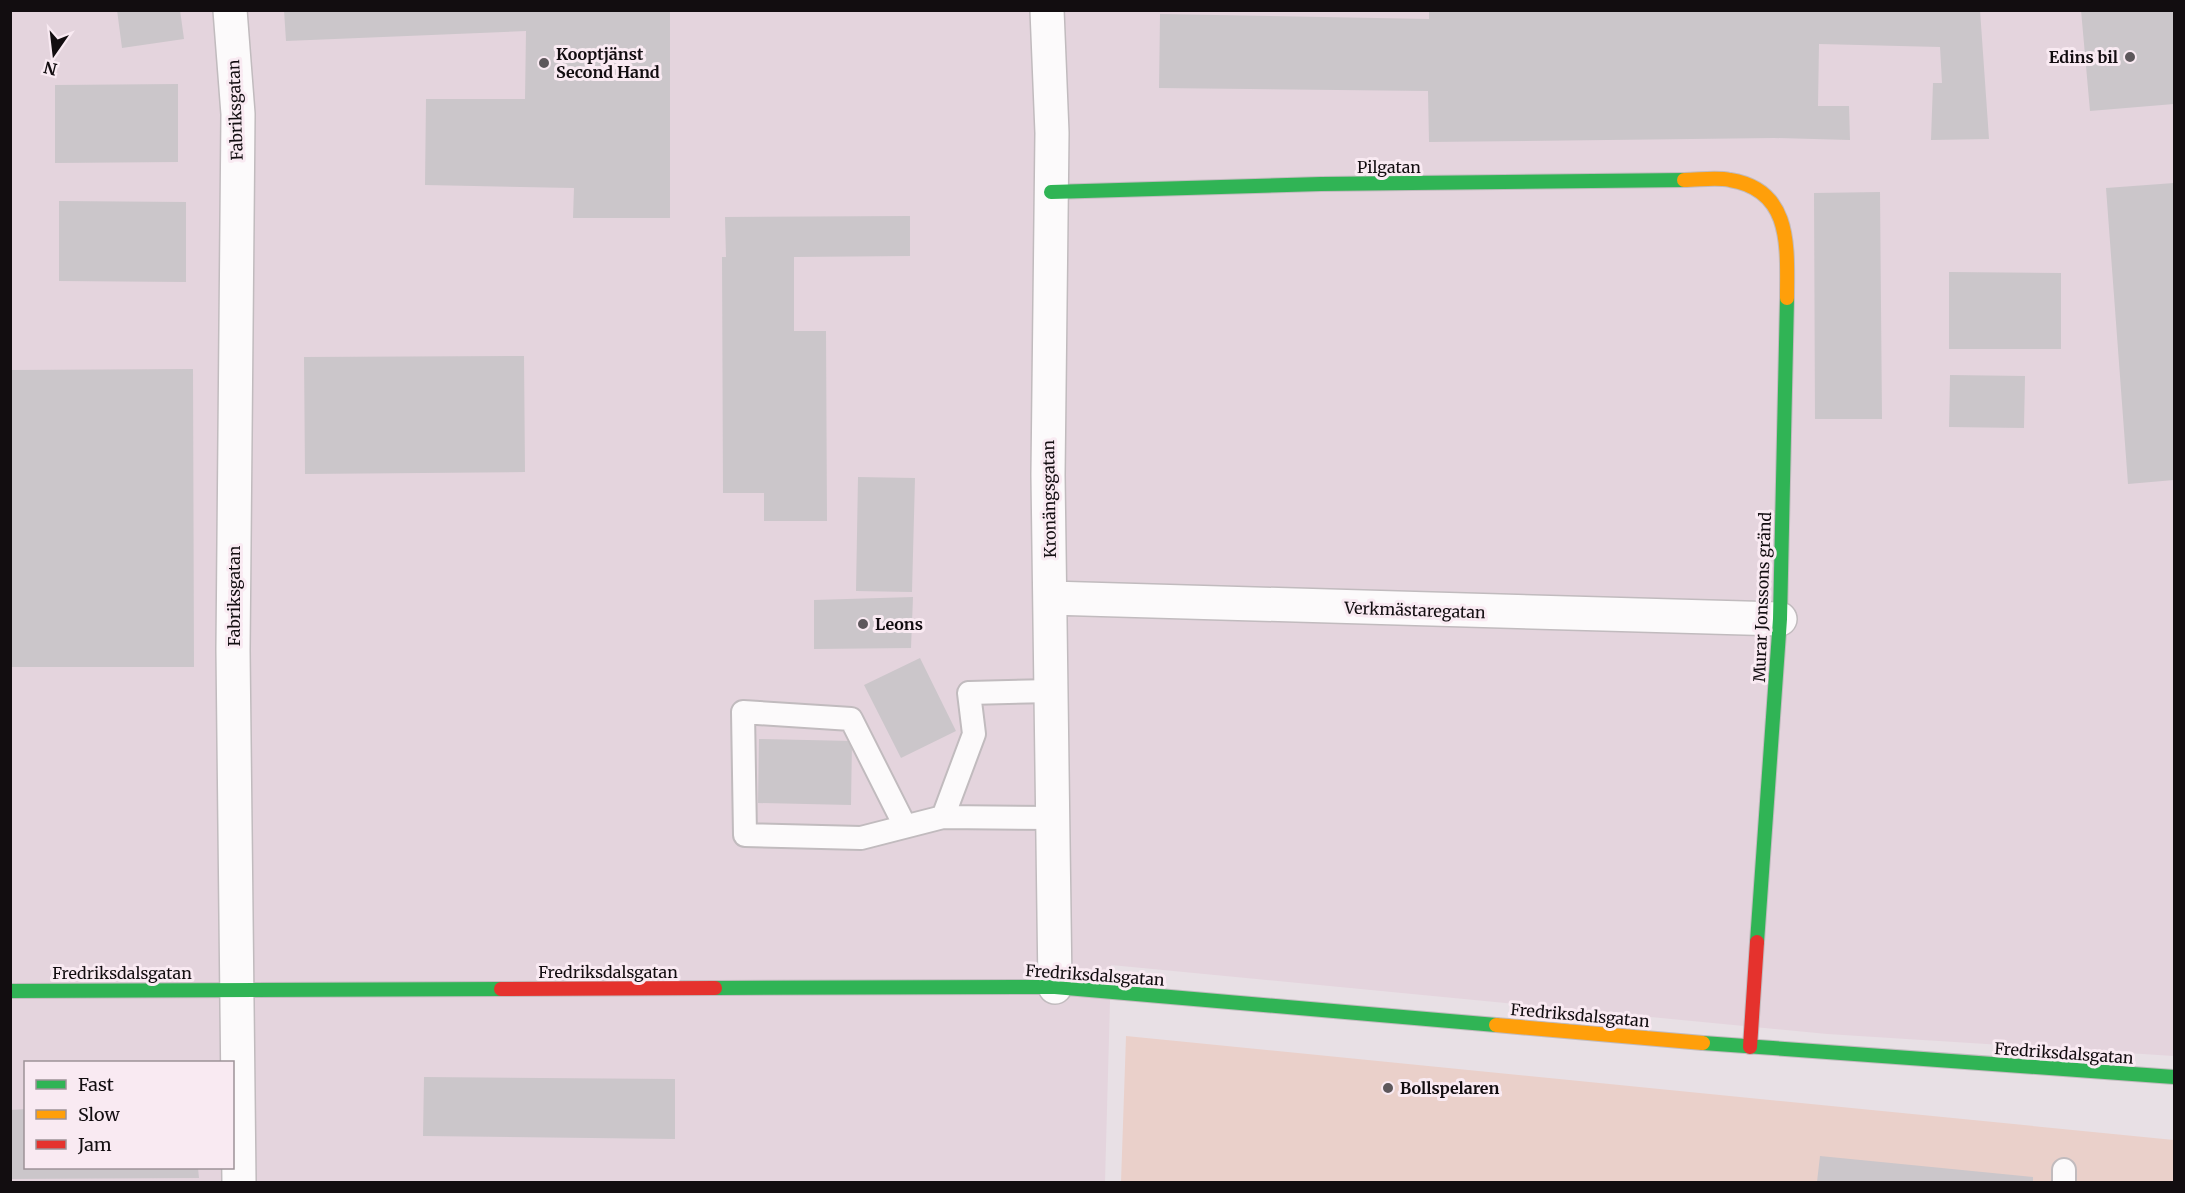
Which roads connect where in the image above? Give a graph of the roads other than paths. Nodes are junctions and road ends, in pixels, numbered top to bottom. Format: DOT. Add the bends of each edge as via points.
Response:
graph roads {
  1 [pos="230,10"];
  2 [pos="1047,10"];
  3 [pos="1728,179"];
  4 [pos="1051,192"];
  5 [pos="1050,598"];
  6 [pos="1779,620"];
  7 [pos="1052,691"];
  8 [pos="943,817"];
  9 [pos="1051,818"];
  10 [pos="905,826"];
  11 [pos="1055,987"];
  12 [pos="238,989"];
  13 [pos="10,991"];
  14 [pos="1750,1047"];
  15 [pos="2175,1077"];
  16 [pos="239,1182"];
  1 -- 12 [label="street, Fabriksgatan" via="238,114 233,650"];
  2 -- 4 [label="street, Kronängsgatan"];
  3 -- 4 [label="street, Pilgatan"];
  3 -- 6 [label="street, Murar Jonssons gränd" via="1750,184 1776,205 1786,234"];
  4 -- 5 [label="street, Kronängsgatan"];
  5 -- 6 [label="street, Verkmästaregatan"];
  5 -- 7 [label="street, Kronängsgatan"];
  6 -- 14 [label="street, Murar Jonssons gränd"];
  7 -- 8 [label="lane" via="969,693 974,734"];
  7 -- 9 [label="street, Kronängsgatan"];
  8 -- 9 [label="lane"];
  8 -- 10 [label="lane"];
  9 -- 11 [label="street, Kronängsgatan"];
  10 -- 10 [label="lane" via="861,838 745,835 743,712 851,719"];
  11 -- 12 [label="street, Fredriksdalsgatan"];
  11 -- 14 [label="street, Fredriksdalsgatan"];
  12 -- 13 [label="street, Fredriksdalsgatan"];
  12 -- 16 [label="street, Fabriksgatan"];
  14 -- 15 [label="street, Fredriksdalsgatan"];
}
